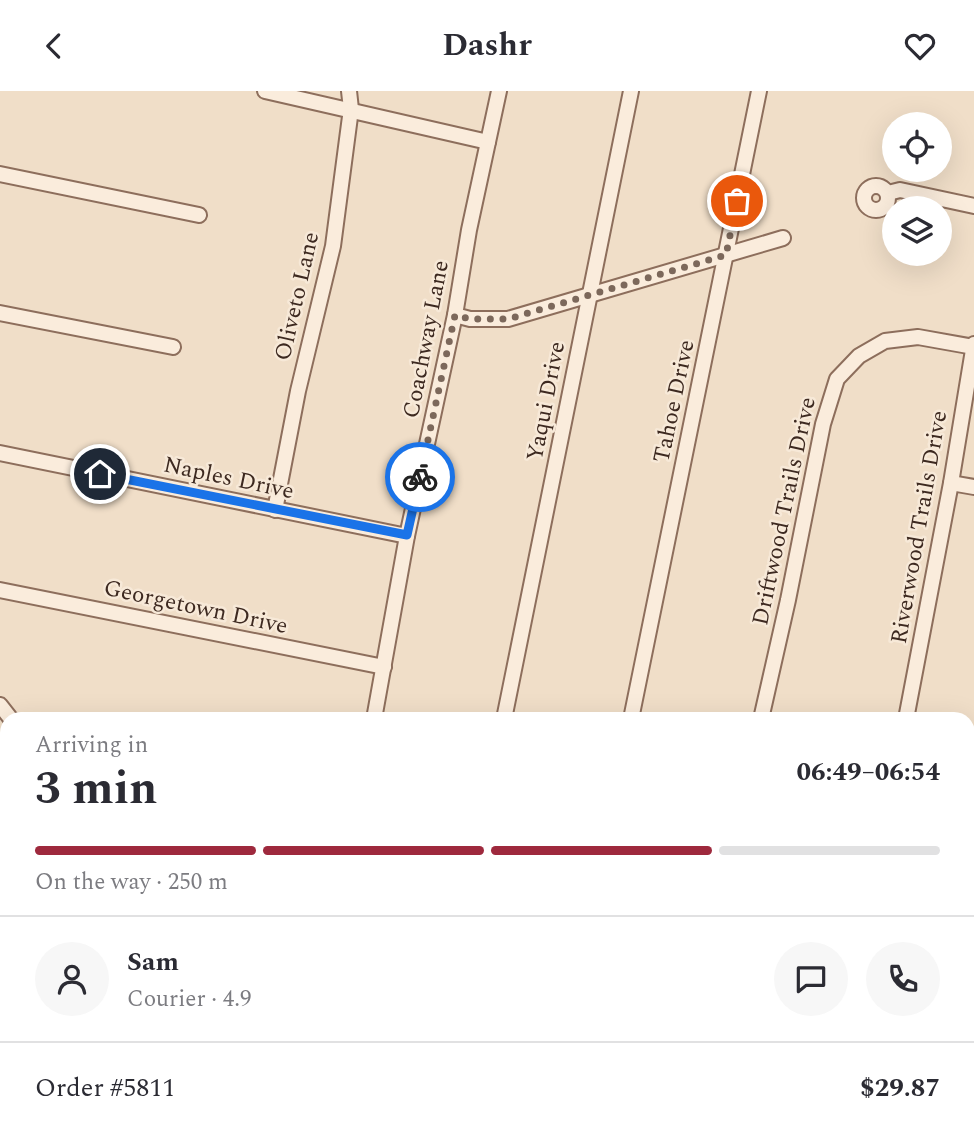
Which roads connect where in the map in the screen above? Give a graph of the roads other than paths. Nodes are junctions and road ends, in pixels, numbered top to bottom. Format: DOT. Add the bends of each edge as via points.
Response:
graph roads {
  1 [pos="265,91"];
  2 [pos="349,91"];
  3 [pos="499,91"];
  4 [pos="631,91"];
  5 [pos="759,91"];
  6 [pos="351,110"];
  7 [pos="488,142"];
  8 [pos="0,174"];
  9 [pos="888,193"];
  10 [pos="974,206"];
  11 [pos="199,215"];
  12 [pos="783,238"];
  13 [pos="726,255"];
  14 [pos="590,295"];
  15 [pos="0,313"];
  16 [pos="455,315"];
  17 [pos="974,346"];
  18 [pos="173,347"];
  19 [pos="0,453"];
  20 [pos="951,483"];
  21 [pos="974,487"];
  22 [pos="275,510"];
  23 [pos="407,535"];
  24 [pos="0,590"];
  25 [pos="384,667"];
  26 [pos="375,712"];
  27 [pos="505,712"];
  28 [pos="632,712"];
  29 [pos="763,712"];
  30 [pos="907,712"];
  1 -- 6 [label="street"];
  2 -- 6 [label="street, Oliveto Lane"];
  3 -- 7 [label="street, Coachway Lane"];
  4 -- 14 [label="street, Yaqui Drive"];
  5 -- 13 [label="street, Tahoe Drive"];
  6 -- 7 [label="street"];
  6 -- 22 [label="street, Oliveto Lane" via="332,246"];
  7 -- 16 [label="street, Coachway Lane"];
  8 -- 11 [label="street"];
  9 -- 10 [label="street" via="900,190"];
  12 -- 13 [label="street"];
  13 -- 14 [label="street"];
  13 -- 28 [label="street, Tahoe Drive"];
  14 -- 16 [label="street" via="508,319"];
  14 -- 27 [label="street, Yaqui Drive"];
  15 -- 18 [label="street"];
  16 -- 23 [label="street, Coachway Lane"];
  17 -- 20 [label="street, Riverwood Trails Drive"];
  17 -- 29 [label="street, Driftwood Trails Drive" via="918,337 885,341 859,356 837,379 823,424"];
  19 -- 22 [label="street, Naples Drive"];
  20 -- 21 [label="street"];
  20 -- 30 [label="street, Riverwood Trails Drive"];
  22 -- 23 [label="street, Naples Drive"];
  23 -- 25 [label="street, Coachway Lane"];
  24 -- 25 [label="street, Georgetown Drive"];
  25 -- 26 [label="street, Coachway Lane"];
}
